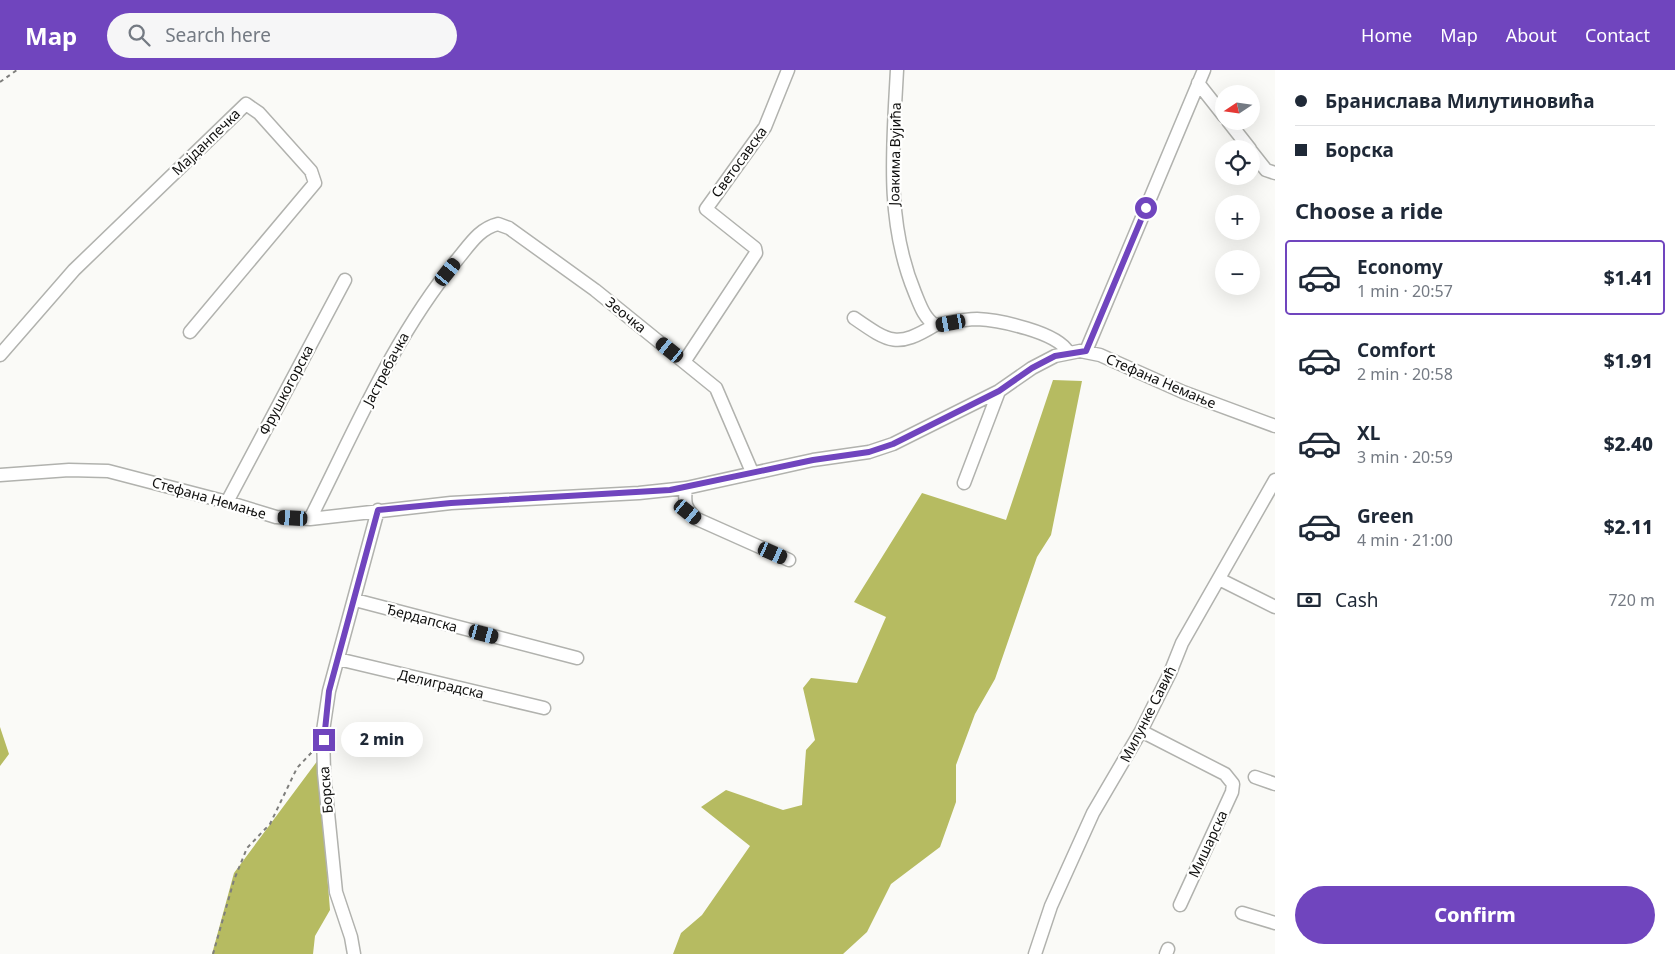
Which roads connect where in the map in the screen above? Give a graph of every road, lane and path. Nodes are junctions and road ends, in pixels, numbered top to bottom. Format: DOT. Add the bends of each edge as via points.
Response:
graph roads {
  1 [pos="17,70"];
  2 [pos="788,70"];
  3 [pos="897,70"];
  4 [pos="1204,70"];
  5 [pos="0,82"];
  6 [pos="1198,83"];
  7 [pos="1215,105"];
  8 [pos="1235,130"];
  9 [pos="1242,140"];
  10 [pos="1260,162"];
  11 [pos="1275,173"];
  12 [pos="480,232"];
  13 [pos="345,280"];
  14 [pos="854,318"];
  15 [pos="934,326"];
  16 [pos="190,332"];
  17 [pos="1086,351"];
  18 [pos="1068,352"];
  19 [pos="0,355"];
  20 [pos="684,362"];
  21 [pos="999,391"];
  22 [pos="1275,426"];
  23 [pos="752,472"];
  24 [pos="0,475"];
  25 [pos="1275,480"];
  26 [pos="964,483"];
  27 [pos="686,488"];
  28 [pos="227,502"];
  29 [pos="378,510"];
  30 [pos="310,518"];
  31 [pos="789,560"];
  32 [pos="1219,579"];
  33 [pos="355,600"];
  34 [pos="1275,606"];
  35 [pos="577,658"];
  36 [pos="338,659"];
  37 [pos="544,708"];
  38 [pos="1141,731"];
  39 [pos="324,740"];
  40 [pos="1255,777"];
  41 [pos="1275,784"];
  42 [pos="1180,905"];
  43 [pos="1242,913"];
  44 [pos="1275,924"];
  45 [pos="213,954"];
  46 [pos="354,954"];
  47 [pos="1034,954"];
  1 -- 5 [label="path"];
  2 -- 20 [label="street, Светосавска" via="765,127 706,209 755,248 756,253"];
  3 -- 15 [label="street, Јоакима Вујића" via="894,214 911,283 924,314"];
  4 -- 6 [label="street"];
  6 -- 7 [label="street"];
  6 -- 17 [label="street"];
  8 -- 9 [label="street"];
  10 -- 11 [label="street" via="1266,170"];
  12 -- 20 [label="street, Зеочка" via="498,224 509,228 595,290"];
  12 -- 30 [label="street, Јастребачка" via="436,286 400,340"];
  13 -- 28 [label="street, Фрушкогорска"];
  14 -- 15 [label="street" via="896,342 905,341"];
  15 -- 18 [label="street" via="975,319 1008,324 1050,337 1060,342"];
  16 -- 19 [label="street, Мајданпечка" via="315,183 311,171 259,113 246,104 74,270"];
  17 -- 18 [label="street, Стефана Немање"];
  17 -- 22 [label="street, Стефана Немање"];
  18 -- 21 [label="street, Стефана Немање" via="1032,368"];
  20 -- 23 [label="street, Зеочка" via="716,388"];
  21 -- 23 [label="street, Стефана Немање" via="877,450"];
  21 -- 26 [label="street"];
  23 -- 27 [label="street, Стефана Немање"];
  24 -- 28 [label="street, Стефана Немање" via="108,471"];
  25 -- 32 [label="street, Милунке Савић"];
  27 -- 29 [label="street, Стефана Немање"];
  27 -- 31 [label="street" via="684,504 697,519"];
  28 -- 30 [label="street, Стефана Немање" via="276,517"];
  29 -- 30 [label="street, Стефана Немање"];
  29 -- 33 [label="street, Борска"];
  32 -- 34 [label="street"];
  32 -- 38 [label="street, Милунке Савић" via="1182,643"];
  33 -- 35 [label="street, Ђердапска"];
  33 -- 36 [label="street, Борска"];
  36 -- 37 [label="street, Делиградска"];
  36 -- 39 [label="street, Борска" via="329,691"];
  38 -- 42 [label="street, Мишарска" via="1224,774 1233,784"];
  38 -- 47 [label="street, Милунке Савић" via="1093,812 1051,906"];
  39 -- 45 [label="path" via="297,768 270,824 247,848 234,880"];
  39 -- 46 [label="street, Борска" via="324,773 336,892"];
  40 -- 41 [label="street"];
  43 -- 44 [label="street"];
}
